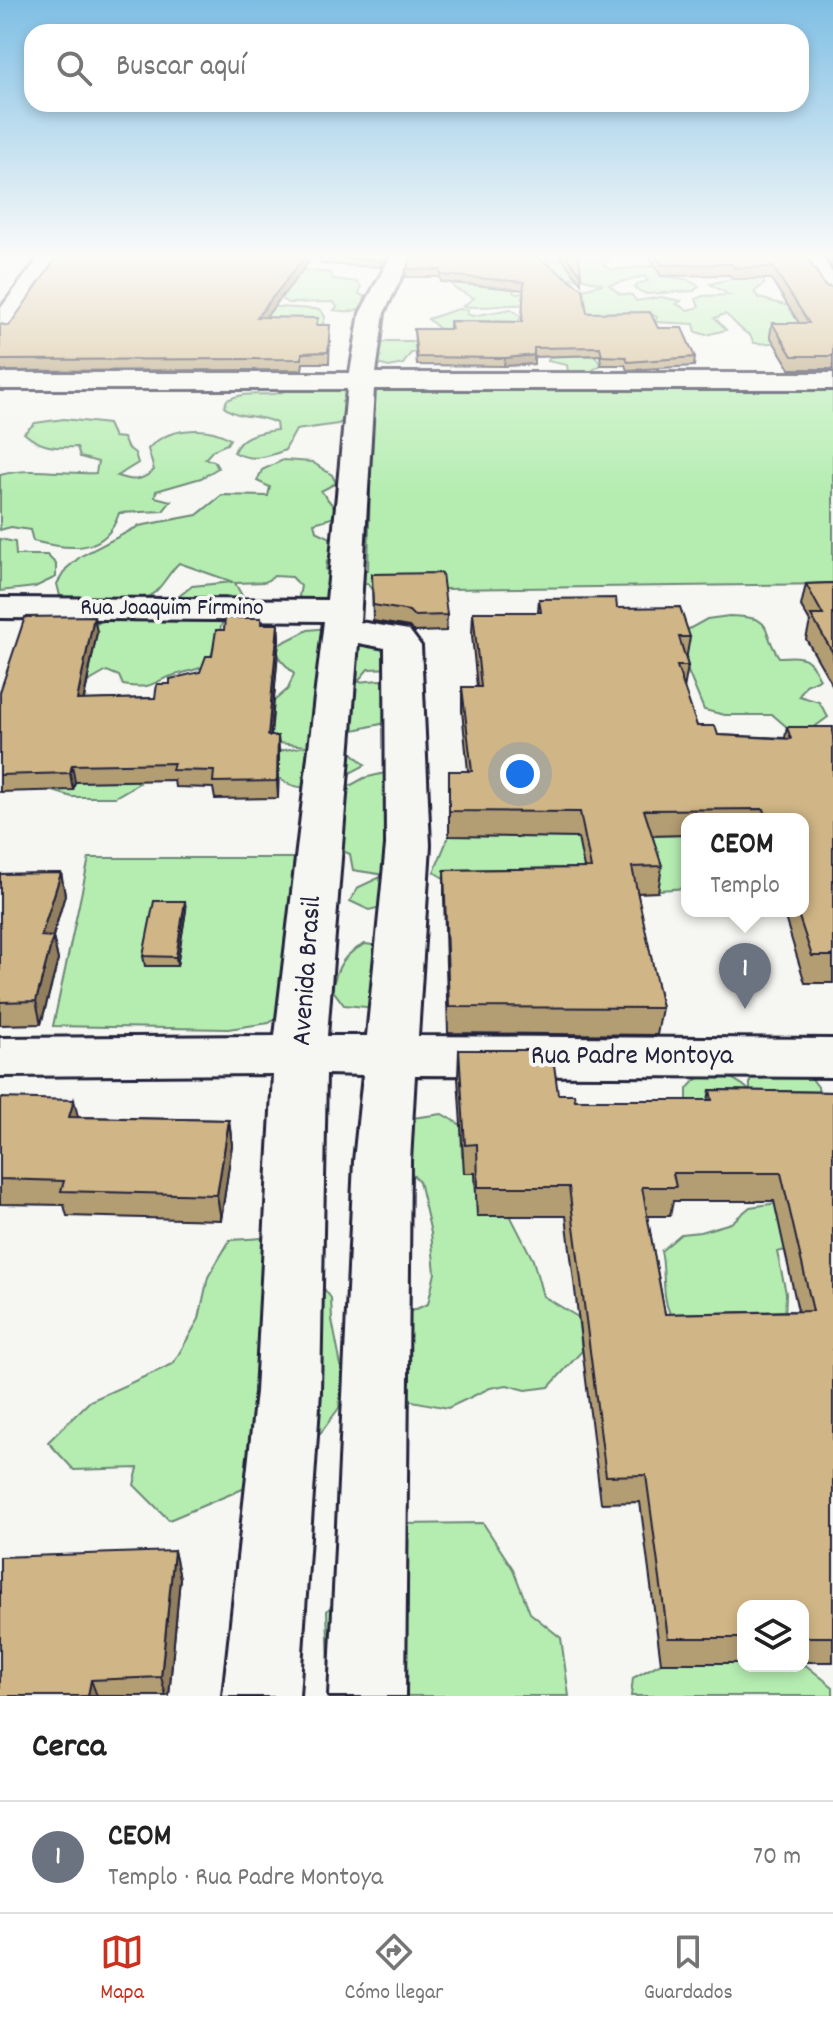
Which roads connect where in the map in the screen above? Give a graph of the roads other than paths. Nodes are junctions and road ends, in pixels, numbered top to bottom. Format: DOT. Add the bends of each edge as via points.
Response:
graph roads {
  1 [pos="369,333"];
  2 [pos="0,381"];
  3 [pos="361,381"];
  4 [pos="833,381"];
  5 [pos="0,608"];
  6 [pos="342,620"];
  7 [pos="302,1055"];
  8 [pos="0,1057"];
  9 [pos="392,1057"];
  10 [pos="833,1058"];
  11 [pos="261,1696"];
  12 [pos="367,1696"];
  1 -- 3 [label="street, Avenida Brasil"];
  2 -- 3 [label="street"];
  3 -- 4 [label="street"];
  3 -- 6 [label="street, Avenida Brasil"];
  5 -- 6 [label="street, Rua Joaquim Firmino"];
  6 -- 7 [label="street, Avenida Brasil" via="302,1011"];
  6 -- 9 [label="street, Rua Joaquim Firmino" via="391,636 403,646 408,845"];
  7 -- 8 [label="street, Rua Padre Montoya"];
  7 -- 9 [label="street, Rua Padre Montoya"];
  7 -- 11 [label="street, Avenida Brasil" via="288,1392"];
  9 -- 10 [label="street, Rua Padre Montoya"];
  9 -- 12 [label="street" via="382,1161"];
}
